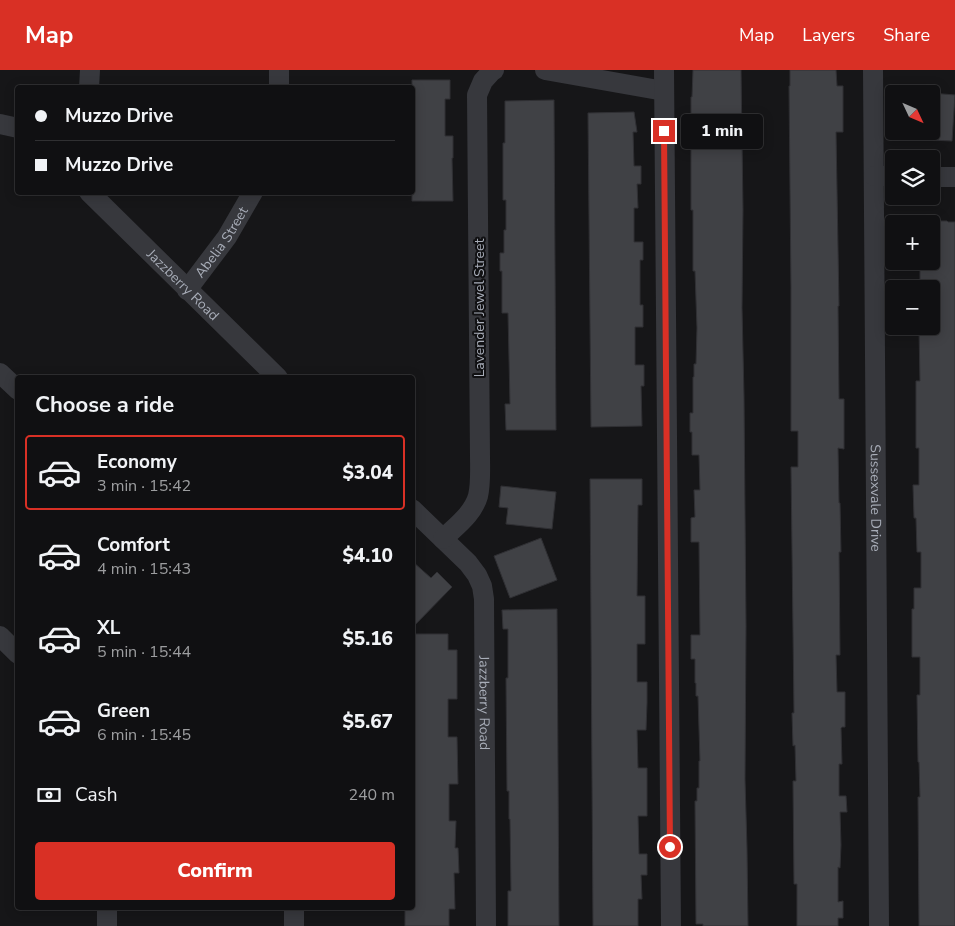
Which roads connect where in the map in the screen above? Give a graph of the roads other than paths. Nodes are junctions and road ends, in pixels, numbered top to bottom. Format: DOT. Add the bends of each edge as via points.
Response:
graph roads {
  1 [pos="90,70"];
  2 [pos="278,70"];
  3 [pos="494,70"];
  4 [pos="545,70"];
  5 [pos="664,70"];
  6 [pos="873,70"];
  7 [pos="90,85"];
  8 [pos="279,85"];
  9 [pos="664,91"];
  10 [pos="0,124"];
  11 [pos="15,127"];
  12 [pos="874,176"];
  13 [pos="885,176"];
  14 [pos="940,177"];
  15 [pos="955,177"];
  16 [pos="92,195"];
  17 [pos="251,195"];
  18 [pos="187,290"];
  19 [pos="0,373"];
  20 [pos="275,375"];
  21 [pos="15,387"];
  22 [pos="415,512"];
  23 [pos="443,539"];
  24 [pos="0,636"];
  25 [pos="15,651"];
  26 [pos="106,910"];
  27 [pos="294,910"];
  28 [pos="107,926"];
  29 [pos="294,926"];
  30 [pos="486,926"];
  31 [pos="671,926"];
  32 [pos="879,926"];
  1 -- 7 [label="street"];
  2 -- 8 [label="street"];
  3 -- 23 [label="street, Lavender Jewel Street" via="483,81 477,95 478,495 474,506"];
  4 -- 9 [label="street"];
  5 -- 9 [label="street"];
  6 -- 12 [label="street, Sussexvale Drive"];
  9 -- 31 [label="street"];
  10 -- 11 [label="street"];
  12 -- 13 [label="street"];
  12 -- 32 [label="street, Sussexvale Drive"];
  14 -- 15 [label="street"];
  16 -- 18 [label="street, Jazzberry Road"];
  17 -- 18 [label="street, Abelia Street" via="227,237"];
  18 -- 20 [label="street, Jazzberry Road"];
  19 -- 21 [label="street"];
  22 -- 23 [label="street, Jazzberry Road"];
  23 -- 30 [label="street, Jazzberry Road" via="477,575 484,599"];
  24 -- 25 [label="street"];
  26 -- 28 [label="street"];
  27 -- 29 [label="street"];
}
